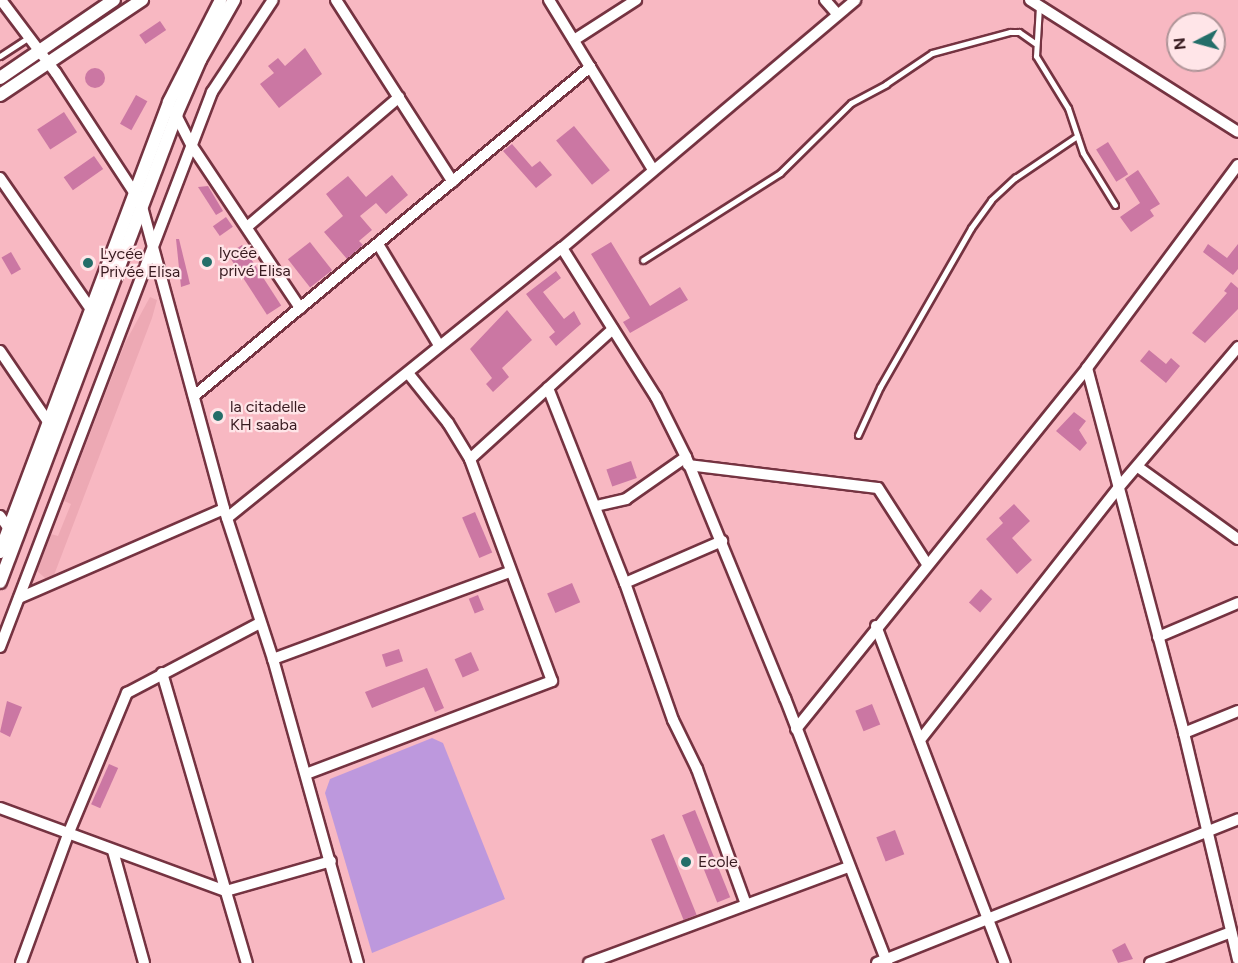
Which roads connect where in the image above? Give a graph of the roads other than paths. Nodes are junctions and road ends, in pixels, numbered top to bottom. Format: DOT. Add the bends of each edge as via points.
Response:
graph roads {
  1 [pos="1,0"];
  2 [pos="114,0"];
  3 [pos="142,0"];
  4 [pos="221,0"];
  5 [pos="234,0"];
  6 [pos="273,0"];
  7 [pos="336,0"];
  8 [pos="549,0"];
  9 [pos="636,0"];
  10 [pos="825,0"];
  11 [pos="855,0"];
  12 [pos="1034,3"];
  13 [pos="837,14"];
  14 [pos="28,37"];
  15 [pos="574,40"];
  16 [pos="1035,43"];
  17 [pos="39,51"];
  18 [pos="0,56"];
  19 [pos="49,64"];
  20 [pos="590,67"];
  21 [pos="0,78"];
  22 [pos="0,95"];
  23 [pos="399,97"];
  24 [pos="176,115"];
  25 [pos="1238,132"];
  26 [pos="1077,136"];
  27 [pos="192,146"];
  28 [pos="1238,165"];
  29 [pos="653,170"];
  30 [pos="0,178"];
  31 [pos="453,182"];
  32 [pos="135,188"];
  33 [pos="141,203"];
  34 [pos="1115,205"];
  35 [pos="247,227"];
  36 [pos="378,244"];
  37 [pos="151,248"];
  38 [pos="562,248"];
  39 [pos="643,260"];
  40 [pos="90,308"];
  41 [pos="300,308"];
  42 [pos="613,329"];
  43 [pos="439,345"];
  44 [pos="1238,347"];
  45 [pos="0,351"];
  46 [pos="1087,368"];
  47 [pos="408,373"];
  48 [pos="548,388"];
  49 [pos="194,396"];
  50 [pos="49,423"];
  51 [pos="858,435"];
  52 [pos="470,459"];
  53 [pos="687,461"];
  54 [pos="1138,467"];
  55 [pos="1119,487"];
  56 [pos="596,506"];
  57 [pos="225,514"];
  58 [pos="0,516"];
  59 [pos="9,529"];
  60 [pos="1238,539"];
  61 [pos="722,541"];
  62 [pos="0,552"];
  63 [pos="927,564"];
  64 [pos="509,572"];
  65 [pos="0,582"];
  66 [pos="625,583"];
  67 [pos="19,598"];
  68 [pos="1238,603"];
  69 [pos="260,624"];
  70 [pos="876,626"];
  71 [pos="1158,638"];
  72 [pos="0,647"];
  73 [pos="273,659"];
  74 [pos="162,673"];
  75 [pos="1238,711"];
  76 [pos="796,729"];
  77 [pos="1184,733"];
  78 [pos="920,740"];
  79 [pos="306,774"];
  80 [pos="0,808"];
  81 [pos="1238,819"];
  82 [pos="69,832"];
  83 [pos="1205,832"];
  84 [pos="113,851"];
  85 [pos="331,861"];
  86 [pos="849,867"];
  87 [pos="226,891"];
  88 [pos="746,904"];
  89 [pos="988,918"];
  90 [pos="1231,932"];
  91 [pos="27,948"];
  92 [pos="1238,960"];
  93 [pos="883,962"];
  94 [pos="21,963"];
  95 [pos="31,963"];
  96 [pos="144,963"];
  97 [pos="247,963"];
  98 [pos="358,963"];
  99 [pos="590,963"];
  100 [pos="1005,963"];
  101 [pos="1150,963"];
  1 -- 14 [label="street"];
  2 -- 17 [label="street"];
  3 -- 19 [label="street"];
  4 -- 32 [label="street" via="189,57"];
  5 -- 24 [label="street" via="200,60"];
  6 -- 27 [label="street" via="212,92"];
  7 -- 23 [label="street"];
  8 -- 15 [label="street"];
  9 -- 15 [label="street"];
  10 -- 13 [label="street"];
  11 -- 13 [label="street"];
  12 -- 16 [label="lane"];
  12 -- 25 [label="street"];
  13 -- 29 [label="street"];
  14 -- 17 [label="street"];
  14 -- 18 [label="lane"];
  15 -- 20 [label="street"];
  16 -- 26 [label="lane" via="1036,56 1068,108"];
  16 -- 39 [label="lane" via="1019,32 1010,32 932,53 850,103 780,173"];
  17 -- 19 [label="street"];
  17 -- 21 [label="street"];
  19 -- 22 [label="street"];
  19 -- 32 [label="street"];
  20 -- 29 [label="street"];
  20 -- 31 [label="street"];
  23 -- 31 [label="street"];
  23 -- 35 [label="street"];
  24 -- 27 [label="street"];
  24 -- 33 [label="street"];
  26 -- 34 [label="lane"];
  26 -- 51 [label="lane" via="1016,178 991,200 970,228 880,387"];
  27 -- 35 [label="street"];
  27 -- 37 [label="street"];
  28 -- 46 [label="street"];
  29 -- 38 [label="street"];
  30 -- 40 [label="street"];
  31 -- 36 [label="street"];
  32 -- 33 [label="street"];
  32 -- 40 [label="street"];
  33 -- 37 [label="street"];
  33 -- 65 [label="street"];
  35 -- 41 [label="street"];
  36 -- 41 [label="street"];
  36 -- 43 [label="street"];
  37 -- 49 [label="street"];
  37 -- 67 [label="street"];
  38 -- 42 [label="street"];
  38 -- 43 [label="street"];
  40 -- 50 [label="street"];
  41 -- 49 [label="street"];
  42 -- 48 [label="street"];
  42 -- 53 [label="street"];
  43 -- 47 [label="street"];
  44 -- 54 [label="street"];
  45 -- 50 [label="street"];
  46 -- 55 [label="street"];
  46 -- 63 [label="street"];
  47 -- 52 [label="street" via="448,423"];
  47 -- 57 [label="street"];
  48 -- 52 [label="street"];
  48 -- 56 [label="street"];
  49 -- 57 [label="street"];
  50 -- 59 [label="street"];
  52 -- 64 [label="street"];
  53 -- 56 [label="street" via="626,499"];
  53 -- 61 [label="street"];
  53 -- 63 [label="street" via="878,488"];
  54 -- 55 [label="street"];
  54 -- 60 [label="street"];
  55 -- 71 [label="street"];
  55 -- 78 [label="street"];
  56 -- 66 [label="street"];
  57 -- 67 [label="street"];
  57 -- 69 [label="street"];
  58 -- 59 [label="street"];
  59 -- 62 [label="street"];
  61 -- 66 [label="street"];
  61 -- 76 [label="street"];
  63 -- 70 [label="street"];
  64 -- 73 [label="street"];
  64 -- 79 [label="street" via="552,681"];
  66 -- 88 [label="street"];
  67 -- 72 [label="street"];
  68 -- 71 [label="street"];
  69 -- 73 [label="street"];
  69 -- 74 [label="street"];
  70 -- 76 [label="street"];
  70 -- 78 [label="street"];
  71 -- 77 [label="street"];
  73 -- 79 [label="street"];
  74 -- 82 [label="street" via="127,693"];
  74 -- 87 [label="street"];
  75 -- 77 [label="street"];
  76 -- 86 [label="street"];
  77 -- 83 [label="street"];
  78 -- 89 [label="street"];
  79 -- 85 [label="street"];
  80 -- 82 [label="street"];
  81 -- 83 [label="street"];
  82 -- 84 [label="street"];
  82 -- 91 [label="street"];
  83 -- 89 [label="street"];
  83 -- 90 [label="street"];
  84 -- 87 [label="street"];
  84 -- 96 [label="street"];
  85 -- 87 [label="street"];
  85 -- 98 [label="street"];
  86 -- 88 [label="street"];
  86 -- 93 [label="street"];
  87 -- 97 [label="street"];
  88 -- 99 [label="street"];
  89 -- 93 [label="street"];
  89 -- 100 [label="street"];
  90 -- 92 [label="street"];
  90 -- 101 [label="street"];
  91 -- 94 [label="street"];
  91 -- 95 [label="street"];
}
